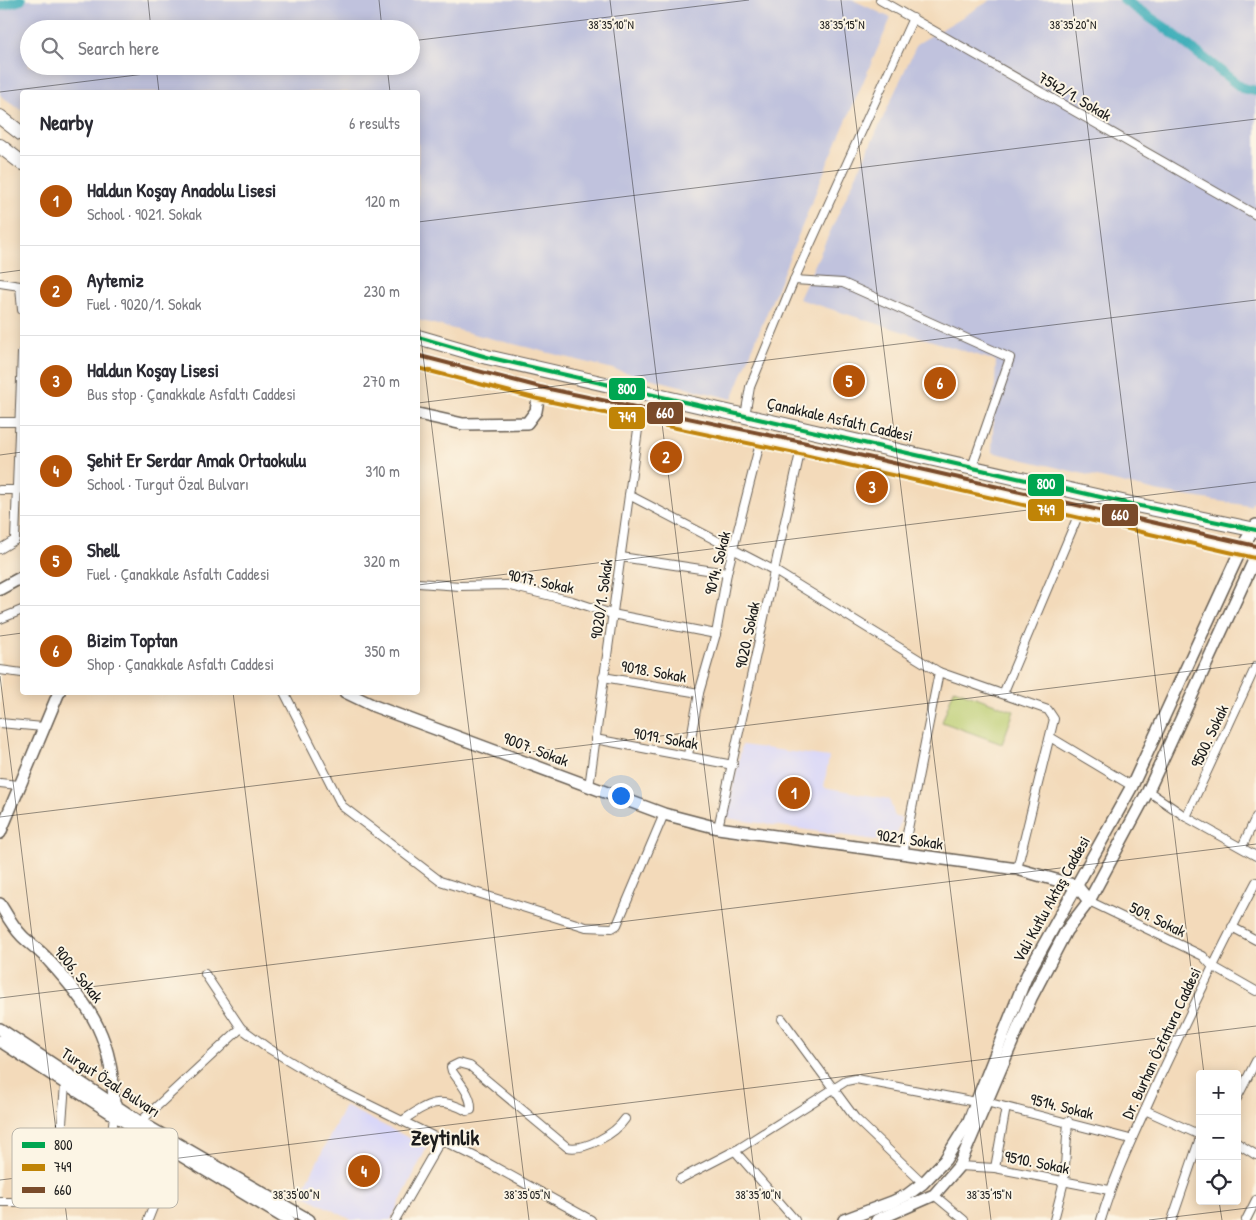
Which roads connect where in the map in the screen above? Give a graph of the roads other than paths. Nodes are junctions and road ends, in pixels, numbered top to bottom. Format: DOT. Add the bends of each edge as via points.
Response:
graph roads {
  1 [pos="880,0"];
  2 [pos="913,18"];
  3 [pos="0,117"];
  4 [pos="20,132"];
  5 [pos="0,146"];
  6 [pos="20,161"];
  7 [pos="1256,215"];
  8 [pos="794,280"];
  9 [pos="0,283"];
  10 [pos="20,286"];
  11 [pos="420,338"];
  12 [pos="420,363"];
  13 [pos="539,394"];
  14 [pos="420,414"];
  15 [pos="640,415"];
  16 [pos="745,416"];
  17 [pos="0,422"];
  18 [pos="20,422"];
  19 [pos="761,439"];
  20 [pos="801,448"];
  21 [pos="20,456"];
  22 [pos="972,466"];
  23 [pos="0,490"];
  24 [pos="19,490"];
  25 [pos="629,495"];
  26 [pos="1080,511"];
  27 [pos="1255,532"];
  28 [pos="0,549"];
  29 [pos="1249,549"];
  30 [pos="734,550"];
  31 [pos="620,556"];
  32 [pos="1256,556"];
  33 [pos="775,571"];
  34 [pos="727,573"];
  35 [pos="20,578"];
  36 [pos="420,583"];
  37 [pos="0,589"];
  38 [pos="20,611"];
  39 [pos="612,614"];
  40 [pos="0,618"];
  41 [pos="716,634"];
  42 [pos="1256,666"];
  43 [pos="0,670"];
  44 [pos="939,672"];
  45 [pos="20,673"];
  46 [pos="603,676"];
  47 [pos="699,693"];
  48 [pos="1003,694"];
  49 [pos="58,695"];
  50 [pos="286,695"];
  51 [pos="351,695"];
  52 [pos="0,723"];
  53 [pos="43,727"];
  54 [pos="1050,737"];
  55 [pos="594,739"];
  56 [pos="688,755"];
  57 [pos="733,765"];
  58 [pos="0,782"];
  59 [pos="18,785"];
  60 [pos="1132,786"];
  61 [pos="589,787"];
  62 [pos="1148,791"];
  63 [pos="664,814"];
  64 [pos="1186,817"];
  65 [pos="1256,817"];
  66 [pos="718,828"];
  67 [pos="0,832"];
  68 [pos="1242,847"];
  69 [pos="903,854"];
  70 [pos="1256,856"];
  71 [pos="1017,869"];
  72 [pos="1256,882"];
  73 [pos="1077,886"];
  74 [pos="1089,901"];
  75 [pos="0,904"];
  76 [pos="1232,927"];
  77 [pos="1256,940"];
  78 [pos="1212,966"];
  79 [pos="205,974"];
  80 [pos="1256,991"];
  81 [pos="782,1019"];
  82 [pos="241,1028"];
  83 [pos="0,1029"];
  84 [pos="0,1041"];
  85 [pos="1256,1061"];
  86 [pos="66,1084"];
  87 [pos="834,1089"];
  88 [pos="1241,1090"];
  89 [pos="981,1102"];
  90 [pos="1006,1107"];
  91 [pos="114,1110"];
  92 [pos="1145,1110"];
  93 [pos="625,1119"];
  94 [pos="402,1121"];
  95 [pos="1068,1121"];
  96 [pos="140,1122"];
  97 [pos="62,1128"];
  98 [pos="112,1128"];
  99 [pos="140,1128"];
  100 [pos="150,1128"];
  101 [pos="1196,1134"];
  102 [pos="1130,1139"];
  103 [pos="441,1140"];
  104 [pos="178,1144"];
  105 [pos="1241,1145"];
  106 [pos="1196,1148"];
  107 [pos="735,1151"];
  108 [pos="1255,1151"];
  109 [pos="178,1154"];
  110 [pos="958,1166"];
  111 [pos="995,1168"];
  112 [pos="680,1179"];
  113 [pos="1064,1181"];
  114 [pos="923,1183"];
  115 [pos="1109,1190"];
  116 [pos="934,1195"];
  117 [pos="1256,1200"];
  118 [pos="153,1208"];
  119 [pos="148,1220"];
  120 [pos="288,1220"];
  121 [pos="308,1220"];
  122 [pos="395,1220"];
  123 [pos="591,1220"];
  124 [pos="795,1220"];
  125 [pos="844,1220"];
  126 [pos="877,1220"];
  127 [pos="964,1220"];
  128 [pos="1054,1220"];
  129 [pos="1101,1220"];
  130 [pos="1172,1220"];
  131 [pos="1246,1220"];
  1 -- 2 [label="street, 7542/1. Sokak"];
  2 -- 7 [label="street, 7542/1. Sokak"];
  2 -- 8 [label="street"];
  3 -- 4 [label="highway"];
  5 -- 6 [label="highway"];
  8 -- 16 [label="street" via="750,387"];
  8 -- 22 [label="street" via="843,282 1010,358"];
  9 -- 10 [label="street"];
  11 -- 16 [label="highway, Çanakkale Asfaltı Caddesi"];
  12 -- 13 [label="highway"];
  13 -- 14 [label="street" via="536,411 528,423 463,424"];
  13 -- 15 [label="highway"];
  15 -- 19 [label="highway"];
  15 -- 25 [label="street, 9020/1. Sokak"];
  16 -- 22 [label="highway, Çanakkale Asfaltı Caddesi"];
  17 -- 18 [label="street"];
  19 -- 20 [label="highway"];
  19 -- 30 [label="street, 9014. Sokak"];
  20 -- 26 [label="highway"];
  20 -- 33 [label="street, 9020. Sokak"];
  21 -- 24 [label="street"];
  22 -- 27 [label="highway, Çanakkale Asfaltı Caddesi"];
  23 -- 24 [label="street"];
  24 -- 28 [label="street" via="15,540"];
  25 -- 30 [label="street"];
  25 -- 31 [label="street, 9020/1. Sokak"];
  26 -- 29 [label="highway"];
  26 -- 48 [label="street"];
  27 -- 29 [label="street, Vali Kutlu Aktaş Caddesi"];
  29 -- 60 [label="street, Vali Kutlu Aktaş Caddesi"];
  30 -- 33 [label="street"];
  30 -- 34 [label="street, 9014. Sokak"];
  31 -- 34 [label="street"];
  31 -- 39 [label="street, 9020/1. Sokak"];
  32 -- 62 [label="street, Vali Kutlu Aktaş Caddesi"];
  33 -- 44 [label="street"];
  33 -- 57 [label="street, 9020. Sokak"];
  34 -- 41 [label="street, 9014. Sokak"];
  35 -- 37 [label="street"];
  36 -- 39 [label="street, 9017. Sokak" via="506,585"];
  38 -- 40 [label="street"];
  39 -- 41 [label="street, 9017. Sokak"];
  39 -- 46 [label="street, 9020/1. Sokak"];
  41 -- 47 [label="street, 9014. Sokak"];
  42 -- 64 [label="street, 9500. Sokak"];
  43 -- 45 [label="street"];
  44 -- 48 [label="street"];
  44 -- 69 [label="street"];
  46 -- 47 [label="street, 9018. Sokak"];
  46 -- 55 [label="street, 9020/1. Sokak"];
  47 -- 56 [label="street, 9014. Sokak"];
  48 -- 54 [label="street" via="1048,710 1054,719"];
  49 -- 53 [label="street"];
  50 -- 63 [label="street" via="342,806 440,881 491,898 586,927 612,928 617,925"];
  51 -- 61 [label="street, 9007. Sokak"];
  52 -- 53 [label="street"];
  53 -- 59 [label="street"];
  54 -- 60 [label="street"];
  54 -- 71 [label="street"];
  55 -- 56 [label="street, 9019. Sokak"];
  55 -- 61 [label="street, 9020/1. Sokak"];
  56 -- 57 [label="street, 9019. Sokak"];
  57 -- 66 [label="street, 9020. Sokak"];
  58 -- 59 [label="street"];
  59 -- 67 [label="street"];
  60 -- 73 [label="street, Vali Kutlu Aktaş Caddesi"];
  61 -- 63 [label="street, 9007. Sokak"];
  62 -- 64 [label="street"];
  62 -- 74 [label="street, Vali Kutlu Aktaş Caddesi"];
  63 -- 66 [label="street, 9007. Sokak"];
  64 -- 68 [label="street"];
  65 -- 68 [label="street"];
  66 -- 69 [label="street, 9021. Sokak"];
  68 -- 70 [label="street"];
  69 -- 71 [label="street, 9021. Sokak"];
  71 -- 73 [label="street, 9021. Sokak"];
  72 -- 76 [label="street, Dr. Burhan Özfatura Caddesi"];
  73 -- 74 [label="street"];
  73 -- 89 [label="street, Vali Kutlu Aktaş Caddesi" via="1027,975"];
  74 -- 78 [label="street, 509. Sokak" via="1203,956"];
  74 -- 89 [label="street, Vali Kutlu Aktaş Caddesi" via="1066,931"];
  75 -- 91 [label="street, 9006. Sokak" via="20,934 49,960 87,1006 106,1042 113,1077"];
  76 -- 77 [label="street"];
  76 -- 78 [label="street, Dr. Burhan Özfatura Caddesi"];
  78 -- 80 [label="street, 509. Sokak"];
  78 -- 92 [label="street, Dr. Burhan Özfatura Caddesi"];
  79 -- 82 [label="street"];
  81 -- 87 [label="street"];
  82 -- 94 [label="street" via="333,1087"];
  82 -- 96 [label="street"];
  83 -- 91 [label="street, Turgut Özal Bulvarı"];
  84 -- 86 [label="street, Turgut Özal Bulvarı"];
  85 -- 88 [label="street"];
  86 -- 91 [label="street, Turgut Özal Bulvarı"];
  86 -- 97 [label="street"];
  87 -- 89 [label="street, 9514. Sokak" via="856,1079"];
  87 -- 107 [label="street, 9514. Sokak"];
  87 -- 114 [label="street" via="855,1118"];
  89 -- 90 [label="street, 9514. Sokak"];
  89 -- 110 [label="street, Vali Kutlu Aktaş Caddesi"];
  89 -- 114 [label="street, Vali Kutlu Aktaş Caddesi" via="945,1160"];
  90 -- 95 [label="street, 9514. Sokak"];
  90 -- 111 [label="street"];
  91 -- 96 [label="street, Turgut Özal Bulvarı"];
  91 -- 98 [label="street"];
  91 -- 99 [label="street, Turgut Özal Bulvarı"];
  92 -- 101 [label="street"];
  92 -- 102 [label="street, Dr. Burhan Özfatura Caddesi"];
  93 -- 94 [label="street" via="621,1125 585,1146 567,1147 470,1066 459,1063 452,1066 452,1071 472,1102 471,1110 440,1102 422,1108"];
  94 -- 103 [label="street"];
  95 -- 102 [label="street, 9514. Sokak"];
  95 -- 113 [label="street"];
  96 -- 100 [label="street, Turgut Özal Bulvarı"];
  102 -- 115 [label="street, Dr. Burhan Özfatura Caddesi"];
  103 -- 122 [label="street"];
  103 -- 123 [label="street"];
  104 -- 121 [label="street, Turgut Özal Bulvarı"];
  105 -- 108 [label="street"];
  106 -- 130 [label="street"];
  107 -- 112 [label="street, 9514. Sokak"];
  107 -- 124 [label="street"];
  109 -- 120 [label="street, Turgut Özal Bulvarı"];
  110 -- 111 [label="street, 9510. Sokak"];
  110 -- 116 [label="street, Vali Kutlu Aktaş Caddesi"];
  111 -- 113 [label="street, 9510. Sokak"];
  113 -- 115 [label="street, 9510. Sokak"];
  113 -- 128 [label="street"];
  114 -- 116 [label="street"];
  114 -- 125 [label="street, Vali Kutlu Aktaş Caddesi" via="908,1195"];
  115 -- 129 [label="street, Dr. Burhan Özfatura Caddesi"];
  116 -- 126 [label="street, Vali Kutlu Aktaş Caddesi"];
  116 -- 127 [label="street"];
  117 -- 131 [label="street"];
  118 -- 119 [label="street"];
}
